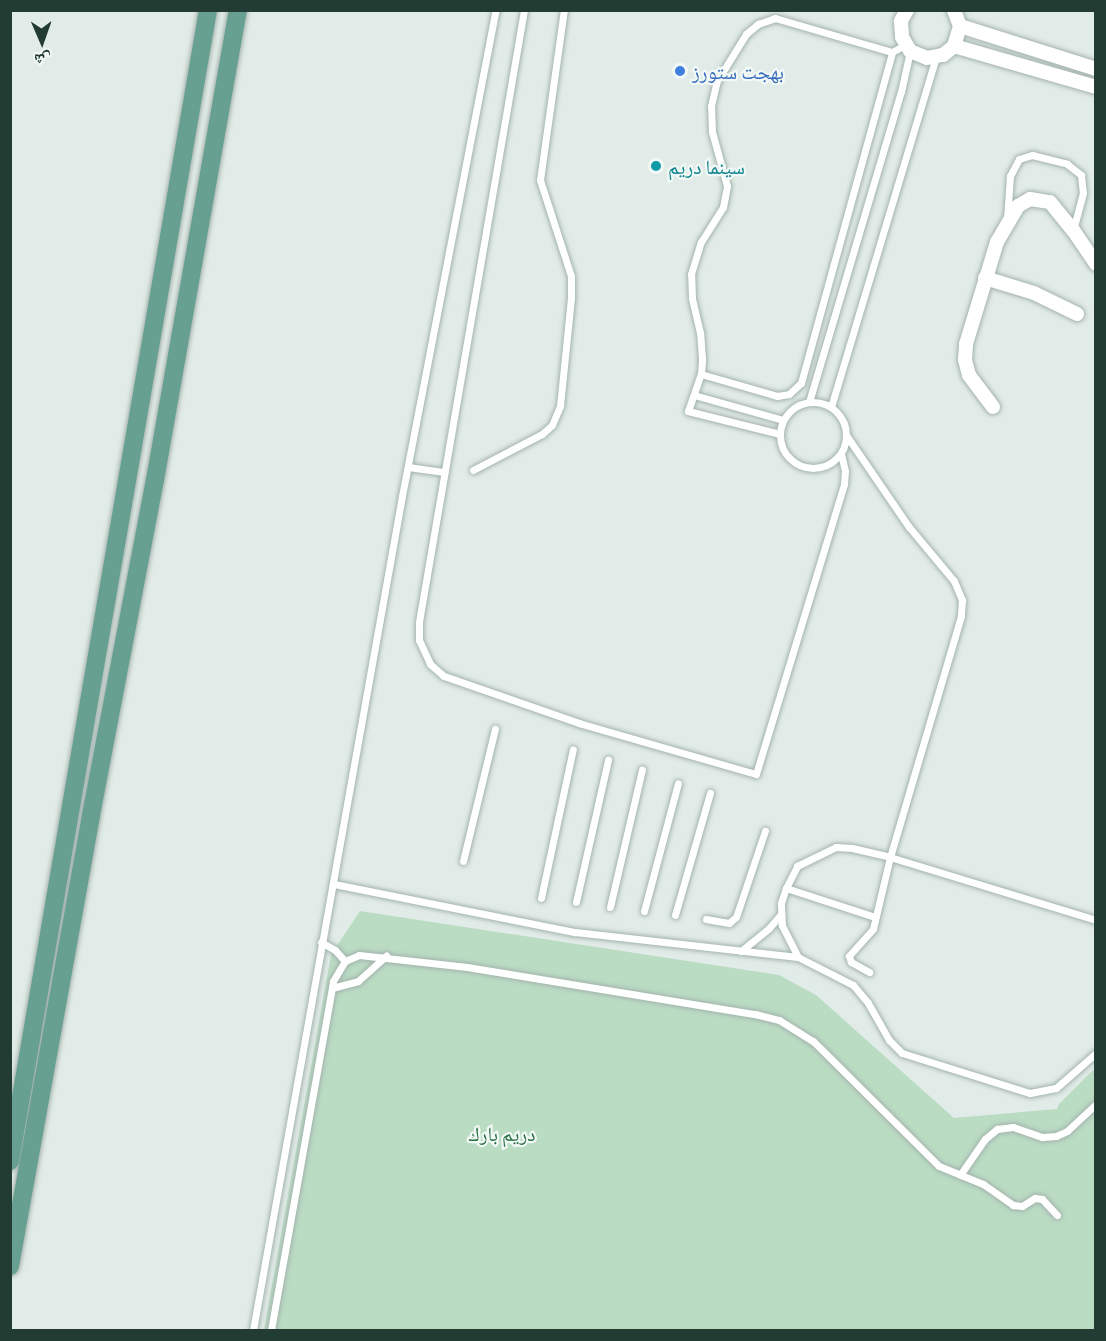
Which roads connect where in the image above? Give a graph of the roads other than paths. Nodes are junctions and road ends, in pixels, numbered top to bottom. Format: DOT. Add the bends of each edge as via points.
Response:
graph roads {
  1 [pos="208,10"];
  2 [pos="238,10"];
  3 [pos="496,10"];
  4 [pos="524,10"];
  5 [pos="564,10"];
  6 [pos="907,10"];
  7 [pos="954,10"];
  8 [pos="960,26"];
  9 [pos="954,46"];
  10 [pos="908,48"];
  11 [pos="892,52"];
  12 [pos="936,58"];
  13 [pos="1095,69"];
  14 [pos="1095,87"];
  15 [pos="1007,223"];
  16 [pos="1073,230"];
  17 [pos="1095,264"];
  18 [pos="985,278"];
  19 [pos="1077,314"];
  20 [pos="701,374"];
  21 [pos="694,395"];
  22 [pos="809,402"];
  23 [pos="831,407"];
  24 [pos="993,407"];
  25 [pos="783,420"];
  26 [pos="780,434"];
  27 [pos="846,435"];
  28 [pos="841,453"];
  29 [pos="408,467"];
  30 [pos="473,470"];
  31 [pos="445,472"];
  32 [pos="495,729"];
  33 [pos="573,750"];
  34 [pos="608,760"];
  35 [pos="642,770"];
  36 [pos="678,783"];
  37 [pos="710,793"];
  38 [pos="765,831"];
  39 [pos="890,857"];
  40 [pos="463,861"];
  41 [pos="334,884"];
  42 [pos="786,888"];
  43 [pos="541,898"];
  44 [pos="576,902"];
  45 [pos="610,907"];
  46 [pos="644,911"];
  47 [pos="781,914"];
  48 [pos="675,915"];
  49 [pos="875,917"];
  50 [pos="706,919"];
  51 [pos="1095,920"];
  52 [pos="321,942"];
  53 [pos="741,951"];
  54 [pos="386,956"];
  55 [pos="798,957"];
  56 [pos="345,962"];
  57 [pos="869,972"];
  58 [pos="332,988"];
  59 [pos="1095,1053"];
  60 [pos="1095,1104"];
  61 [pos="10,1161"];
  62 [pos="960,1175"];
  63 [pos="1057,1215"];
  64 [pos="10,1266"];
  65 [pos="253,1330"];
  66 [pos="271,1330"];
  1 -- 61 [label="main road"];
  2 -- 64 [label="main road"];
  3 -- 29 [label="lane"];
  4 -- 31 [label="lane"];
  5 -- 30 [label="lane" via="540,180 571,276 560,406 552,425 542,435"];
  6 -- 10 [label="street" via="900,29"];
  7 -- 8 [label="street"];
  8 -- 9 [label="street"];
  8 -- 13 [label="street"];
  9 -- 12 [label="street"];
  9 -- 14 [label="street"];
  10 -- 11 [label="lane"];
  10 -- 12 [label="street" via="918,56"];
  10 -- 22 [label="lane" via="901,92"];
  11 -- 20 [label="lane" via="801,383 789,394 777,396"];
  11 -- 20 [label="lane" via="775,18 752,28 722,69 710,119 714,144 726,175 726,196 697,250 691,274"];
  12 -- 23 [label="lane"];
  15 -- 16 [label="street" via="1018,206 1037,198 1056,206"];
  15 -- 16 [label="lane" via="1010,176 1019,159 1032,154 1067,164 1081,175 1083,193"];
  15 -- 18 [label="street"];
  16 -- 17 [label="street"];
  18 -- 19 [label="street" via="1034,292"];
  18 -- 24 [label="street" via="965,360 973,382"];
  20 -- 21 [label="lane"];
  21 -- 25 [label="lane"];
  21 -- 26 [label="lane" via="688,411"];
  22 -- 23 [label="lane"];
  22 -- 25 [label="lane" via="790,411"];
  23 -- 27 [label="lane" via="839,415"];
  25 -- 26 [label="lane"];
  26 -- 28 [label="lane" via="784,453 798,465 818,468"];
  27 -- 28 [label="lane"];
  27 -- 39 [label="lane" via="909,527 954,581 962,600 961,616"];
  28 -- 31 [label="lane" via="844,484 756,774 579,723 436,671 424,657 418,631"];
  29 -- 31 [label="lane"];
  29 -- 41 [label="lane"];
  32 -- 40 [label="lane"];
  33 -- 43 [label="lane"];
  34 -- 44 [label="lane"];
  35 -- 45 [label="lane"];
  36 -- 46 [label="lane"];
  37 -- 48 [label="lane"];
  38 -- 50 [label="lane" via="736,917 729,923"];
  39 -- 42 [label="lane" via="847,846 831,848 797,866"];
  39 -- 49 [label="lane"];
  39 -- 51 [label="lane"];
  41 -- 52 [label="lane"];
  41 -- 53 [label="lane" via="575,932"];
  42 -- 47 [label="lane"];
  42 -- 49 [label="lane"];
  47 -- 53 [label="lane"];
  47 -- 55 [label="lane" via="784,934"];
  49 -- 57 [label="lane" via="868,936 849,956 853,964"];
  52 -- 56 [label="lane"];
  52 -- 65 [label="lane"];
  53 -- 55 [label="lane"];
  54 -- 56 [label="lane" via="367,954"];
  54 -- 58 [label="lane" via="358,981"];
  54 -- 62 [label="lane" via="779,1020 813,1041 934,1161"];
  55 -- 59 [label="lane" via="853,985 895,1047 917,1060 1038,1093 1056,1088"];
  56 -- 58 [label="lane"];
  58 -- 66 [label="lane"];
  60 -- 62 [label="lane" via="1056,1136 1042,1137 1013,1127 997,1129 985,1139"];
  62 -- 63 [label="lane" via="983,1184 1013,1205 1042,1199"];
}
